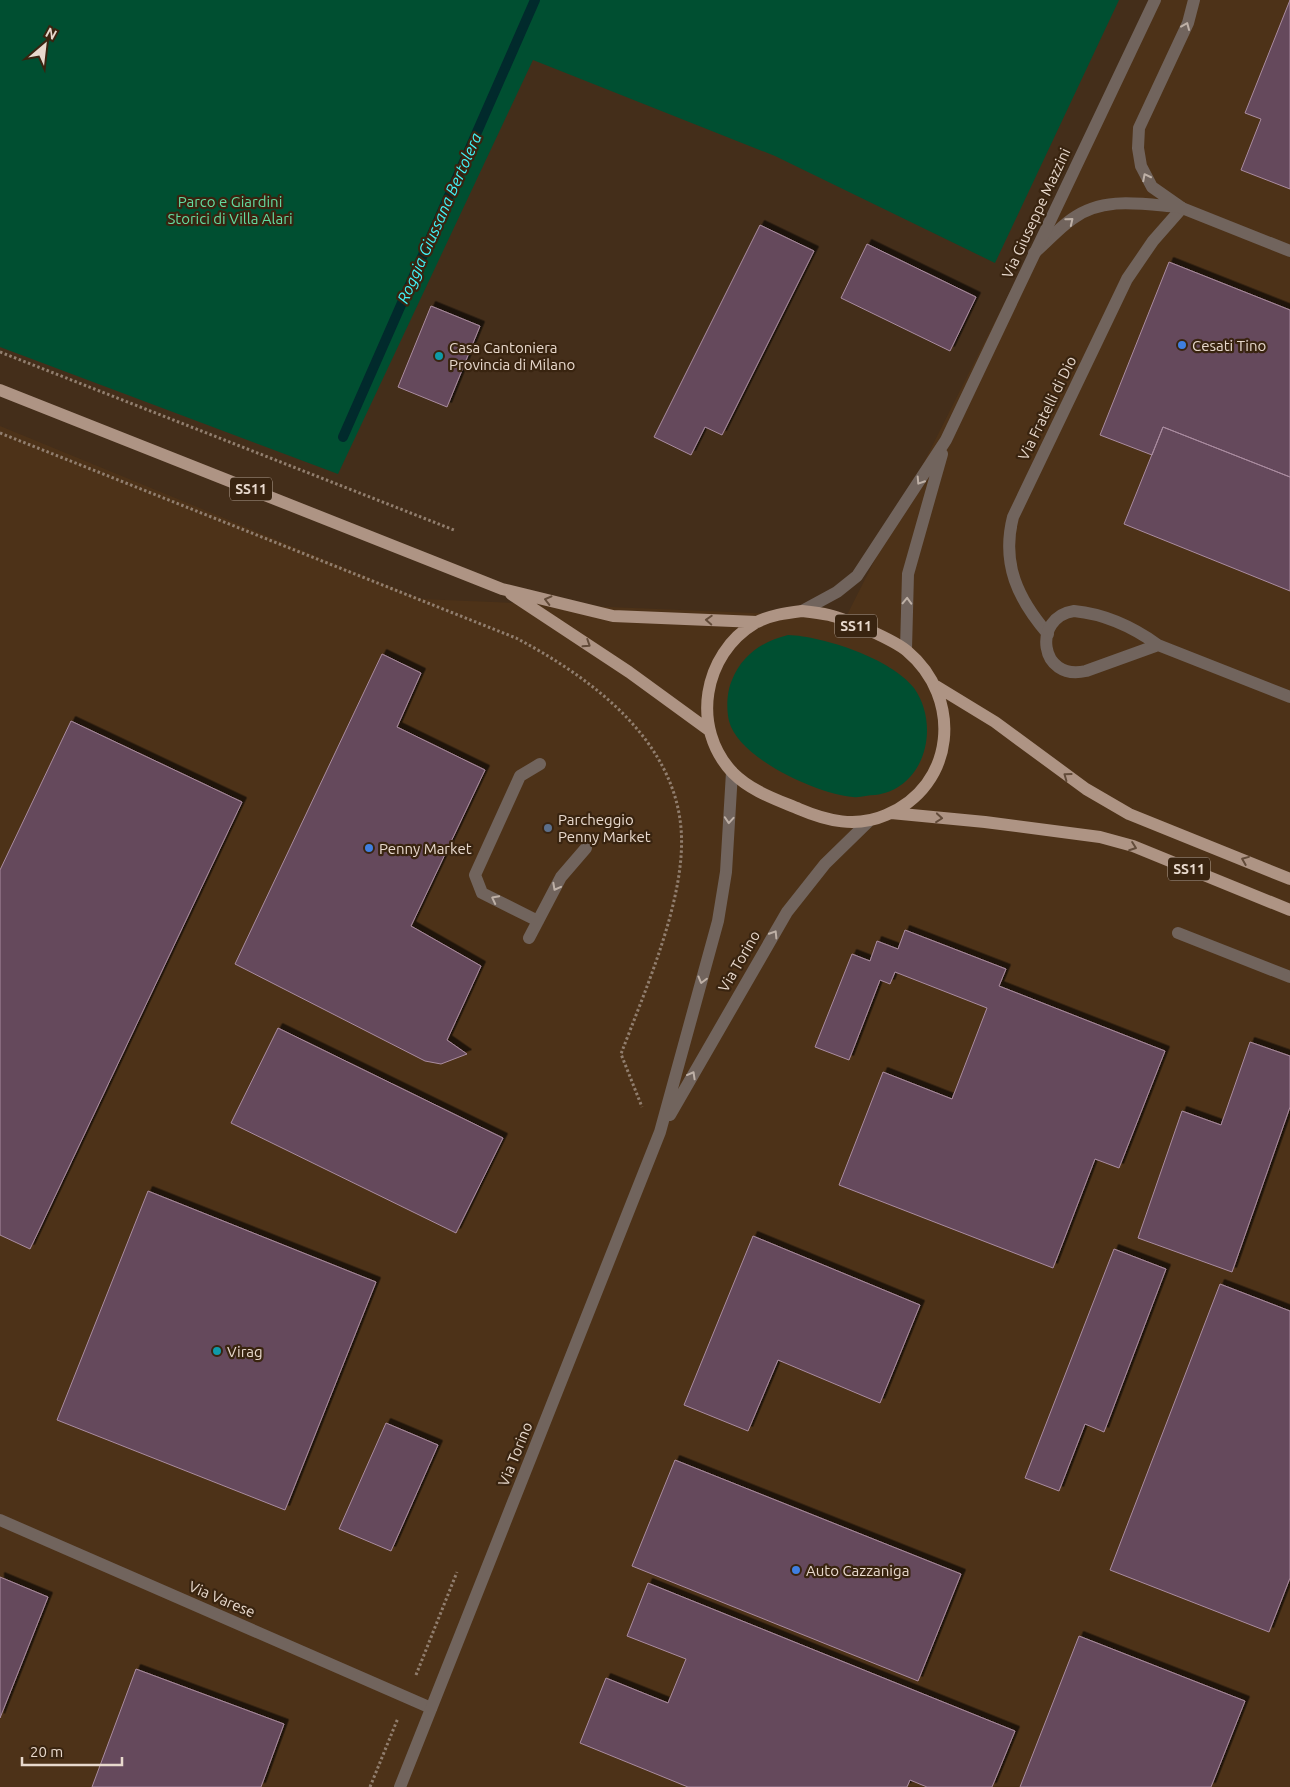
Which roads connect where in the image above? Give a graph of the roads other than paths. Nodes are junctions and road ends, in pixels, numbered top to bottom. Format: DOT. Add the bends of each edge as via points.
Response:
graph roads {
  1 [pos="1155,0"];
  2 [pos="1194,0"];
  3 [pos="1182,208"];
  4 [pos="1290,251"];
  5 [pos="1034,254"];
  6 [pos="0,390"];
  7 [pos="946,440"];
  8 [pos="502,589"];
  9 [pos="802,611"];
  10 [pos="757,622"];
  11 [pos="1048,634"];
  12 [pos="1158,645"];
  13 [pos="906,649"];
  14 [pos="936,686"];
  15 [pos="1290,697"];
  16 [pos="710,731"];
  17 [pos="540,764"];
  18 [pos="732,772"];
  19 [pos="891,813"];
  20 [pos="868,822"];
  21 [pos="586,848"];
  22 [pos="1290,878"];
  23 [pos="1290,910"];
  24 [pos="538,921"];
  25 [pos="1178,934"];
  26 [pos="529,938"];
  27 [pos="1290,977"];
  28 [pos="660,1132"];
  29 [pos="0,1520"];
  30 [pos="431,1708"];
  31 [pos="400,1787"];
  1 -- 5 [label="street, Via Giuseppe Mazzini"];
  3 -- 2 [label="street, one-way" via="1160,195 1148,182 1139,161 1138,138 1141,124 1188,23"];
  3 -- 4 [label="street"];
  5 -- 3 [label="street, one-way" via="1071,219 1110,203"];
  3 -- 11 [label="street, Via Fratelli di Dio" via="1153,241 1127,279 1013,517 1009,531 1010,568 1027,606"];
  5 -- 7 [label="street, Via Giuseppe Mazzini"];
  6 -- 8 [label="main road, SS11"];
  7 -- 9 [label="street, Via Giuseppe Mazzini, one-way" via="857,576 837,592"];
  13 -- 7 [label="street, Via Giuseppe Mazzini, one-way" via="908,574"];
  10 -- 8 [label="main road, SS11, one-way" via="613,616"];
  8 -- 16 [label="main road, SS11, one-way" via="629,672"];
  9 -- 10 [label="main road, SS11" via="779,614"];
  9 -- 13 [label="main road, SS11" via="830,615"];
  10 -- 16 [label="main road, SS11" via="733,640 711,678 707,704"];
  11 -- 12 [label="street" via="1052,624 1066,612 1081,611 1109,618"];
  11 -- 12 [label="street" via="1049,658 1060,668 1077,674"];
  12 -- 15 [label="street"];
  13 -- 14 [label="main road, SS11"];
  14 -- 19 [label="main road, SS11" via="945,717 938,764 921,791"];
  22 -- 14 [label="main road, SS11, one-way" via="1108,803 994,722"];
  16 -- 18 [label="main road, SS11" via="718,753"];
  24 -- 17 [label="street, one-way" via="482,893 475,876 520,776"];
  18 -- 20 [label="main road, SS11" via="757,791 821,818"];
  18 -- 28 [label="street, Via Torino, one-way" via="726,872 718,921"];
  19 -- 20 [label="main road, SS11"];
  19 -- 23 [label="main road, SS11, one-way" via="1100,837 1133,846"];
  28 -- 20 [label="street, Via Torino, one-way" via="787,912 825,864"];
  21 -- 24 [label="street, one-way" via="562,877"];
  24 -- 26 [label="street"];
  25 -- 27 [label="street"];
  28 -- 30 [label="street, Via Torino"];
  29 -- 30 [label="street, Via Varese"];
  30 -- 31 [label="street, Via Torino"];
}
